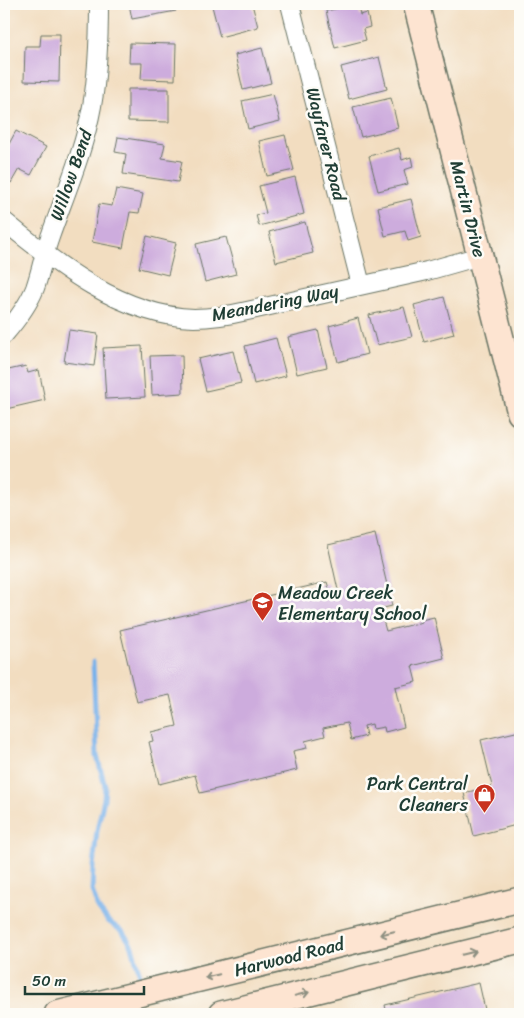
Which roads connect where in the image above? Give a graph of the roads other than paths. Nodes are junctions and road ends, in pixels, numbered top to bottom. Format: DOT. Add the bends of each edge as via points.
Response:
graph roads {
  1 [pos="99,4"];
  2 [pos="290,4"];
  3 [pos="416,4"];
  4 [pos="4,221"];
  5 [pos="44,254"];
  6 [pos="480,256"];
  7 [pos="361,285"];
  8 [pos="4,335"];
  9 [pos="520,413"];
  10 [pos="520,900"];
  11 [pos="434,921"];
  12 [pos="520,940"];
  13 [pos="443,959"];
  14 [pos="59,1014"];
  15 [pos="221,1014"];
  1 -- 5 [label="street, Willow Bend" via="98,58 90,116"];
  2 -- 7 [label="street, Wayfarer Road"];
  3 -- 6 [label="main road, Martin Drive"];
  4 -- 5 [label="street, Meandering Way"];
  5 -- 7 [label="street, Meandering Way" via="73,274 141,308 195,318 221,316"];
  5 -- 8 [label="street, Willow Bend" via="34,290 21,315"];
  6 -- 7 [label="street, Meandering Way"];
  6 -- 9 [label="main road, Martin Drive"];
  10 -- 11 [label="main road, Harwood Road"];
  11 -- 13 [label="main road"];
  11 -- 14 [label="main road, Harwood Road, one-way"];
  13 -- 12 [label="main road, one-way"];
  15 -- 13 [label="main road, one-way"];
}
